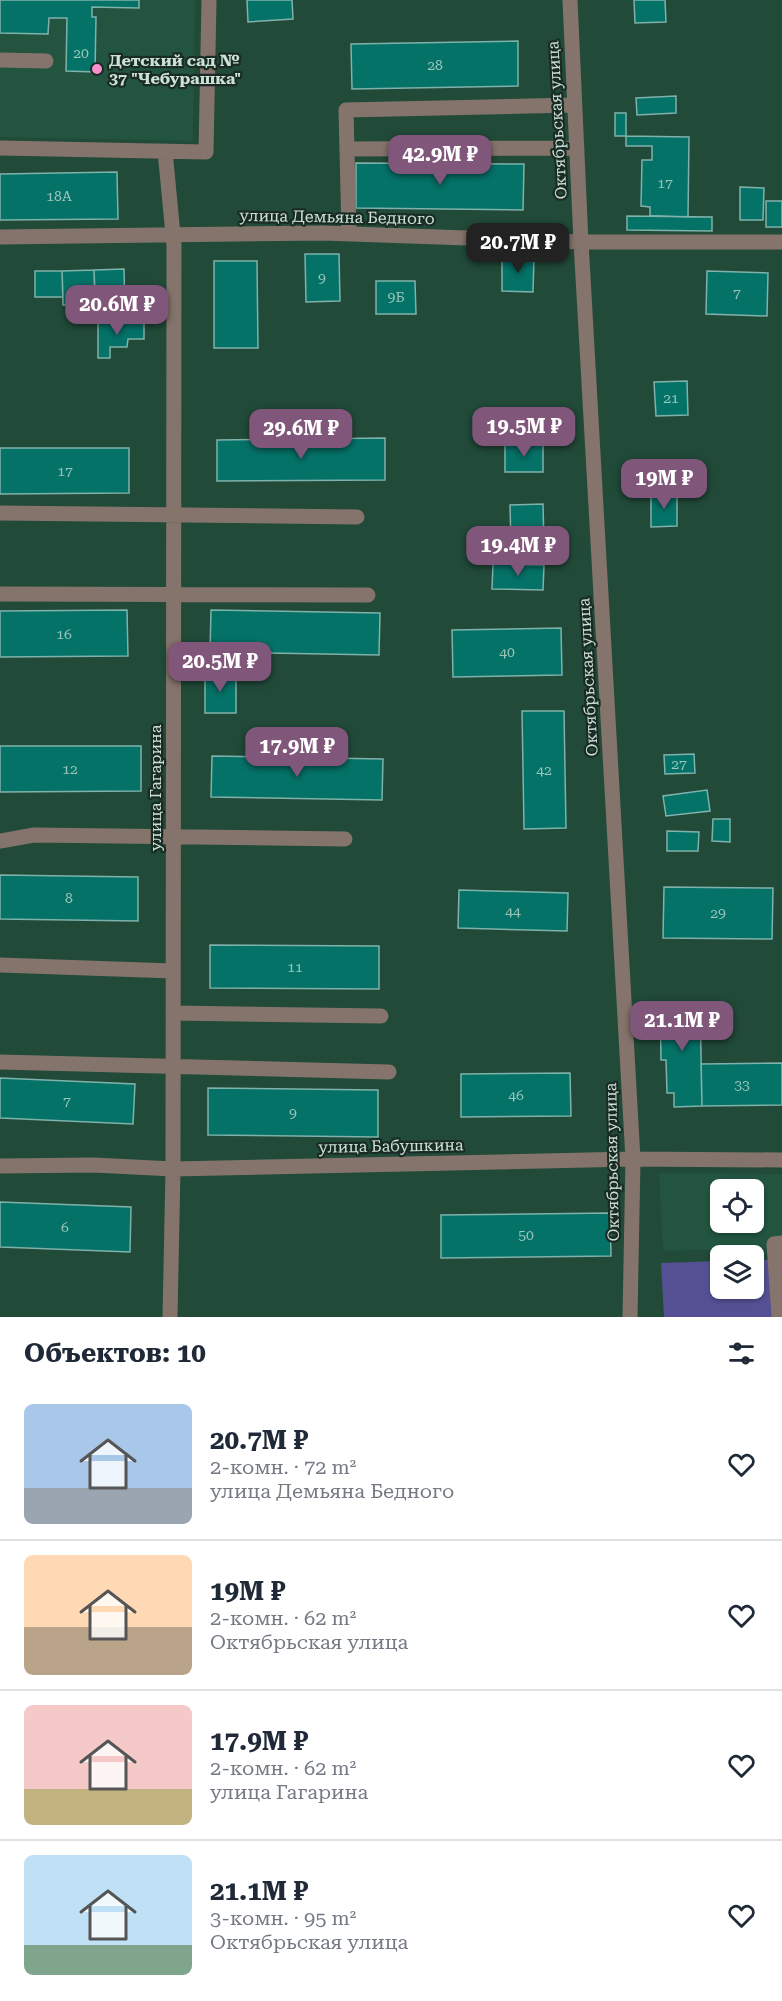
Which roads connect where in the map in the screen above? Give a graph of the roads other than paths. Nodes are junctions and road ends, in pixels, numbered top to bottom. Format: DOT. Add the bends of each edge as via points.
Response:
graph roads {
  1 [pos="209,0"];
  2 [pos="570,0"];
  3 [pos="0,60"];
  4 [pos="46,61"];
  5 [pos="574,105"];
  6 [pos="0,148"];
  7 [pos="577,148"];
  8 [pos="347,149"];
  9 [pos="165,151"];
  10 [pos="349,234"];
  11 [pos="173,235"];
  12 [pos="0,237"];
  13 [pos="581,242"];
  14 [pos="782,242"];
  15 [pos="0,513"];
  16 [pos="174,515"];
  17 [pos="357,517"];
  18 [pos="0,594"];
  19 [pos="174,594"];
  20 [pos="368,595"];
  21 [pos="173,837"];
  22 [pos="345,839"];
  23 [pos="0,841"];
  24 [pos="0,964"];
  25 [pos="173,971"];
  26 [pos="173,1012"];
  27 [pos="381,1016"];
  28 [pos="0,1062"];
  29 [pos="173,1066"];
  30 [pos="389,1072"];
  31 [pos="633,1159"];
  32 [pos="782,1160"];
  33 [pos="0,1166"];
  34 [pos="173,1169"];
  35 [pos="782,1243"];
  36 [pos="170,1317"];
  37 [pos="630,1317"];
  38 [pos="779,1317"];
  1 -- 9 [label="street" via="206,152"];
  2 -- 5 [label="street, Октябрьская улица"];
  3 -- 4 [label="street"];
  5 -- 7 [label="street, Октябрьская улица"];
  5 -- 8 [label="street" via="346,110"];
  6 -- 9 [label="street"];
  7 -- 8 [label="street"];
  7 -- 13 [label="street, Октябрьская улица"];
  8 -- 10 [label="street"];
  9 -- 11 [label="street, улица Гагарина"];
  10 -- 11 [label="street, улица Демьяна Бедного"];
  10 -- 13 [label="street, улица Демьяна Бедного"];
  11 -- 12 [label="street, улица Демьяна Бедного"];
  11 -- 16 [label="street, улица Гагарина"];
  13 -- 14 [label="street, улица Демьяна Бедного"];
  13 -- 31 [label="street, Октябрьская улица"];
  15 -- 16 [label="street"];
  16 -- 17 [label="street"];
  16 -- 19 [label="street, улица Гагарина"];
  18 -- 19 [label="street"];
  19 -- 20 [label="street"];
  19 -- 21 [label="street, улица Гагарина"];
  21 -- 22 [label="street"];
  21 -- 23 [label="street" via="34,836"];
  21 -- 25 [label="street, улица Гагарина"];
  24 -- 25 [label="street"];
  25 -- 26 [label="street, улица Гагарина"];
  26 -- 27 [label="street"];
  26 -- 29 [label="street, улица Гагарина"];
  28 -- 29 [label="street"];
  29 -- 30 [label="street"];
  29 -- 34 [label="street, улица Гагарина"];
  31 -- 32 [label="street, улица Бабушкина"];
  31 -- 34 [label="street, улица Бабушкина"];
  31 -- 37 [label="street, Октябрьская улица"];
  33 -- 34 [label="street, улица Бабушкина"];
  34 -- 36 [label="street, улица Гагарина"];
  35 -- 38 [label="street" via="774,1244"];
}
